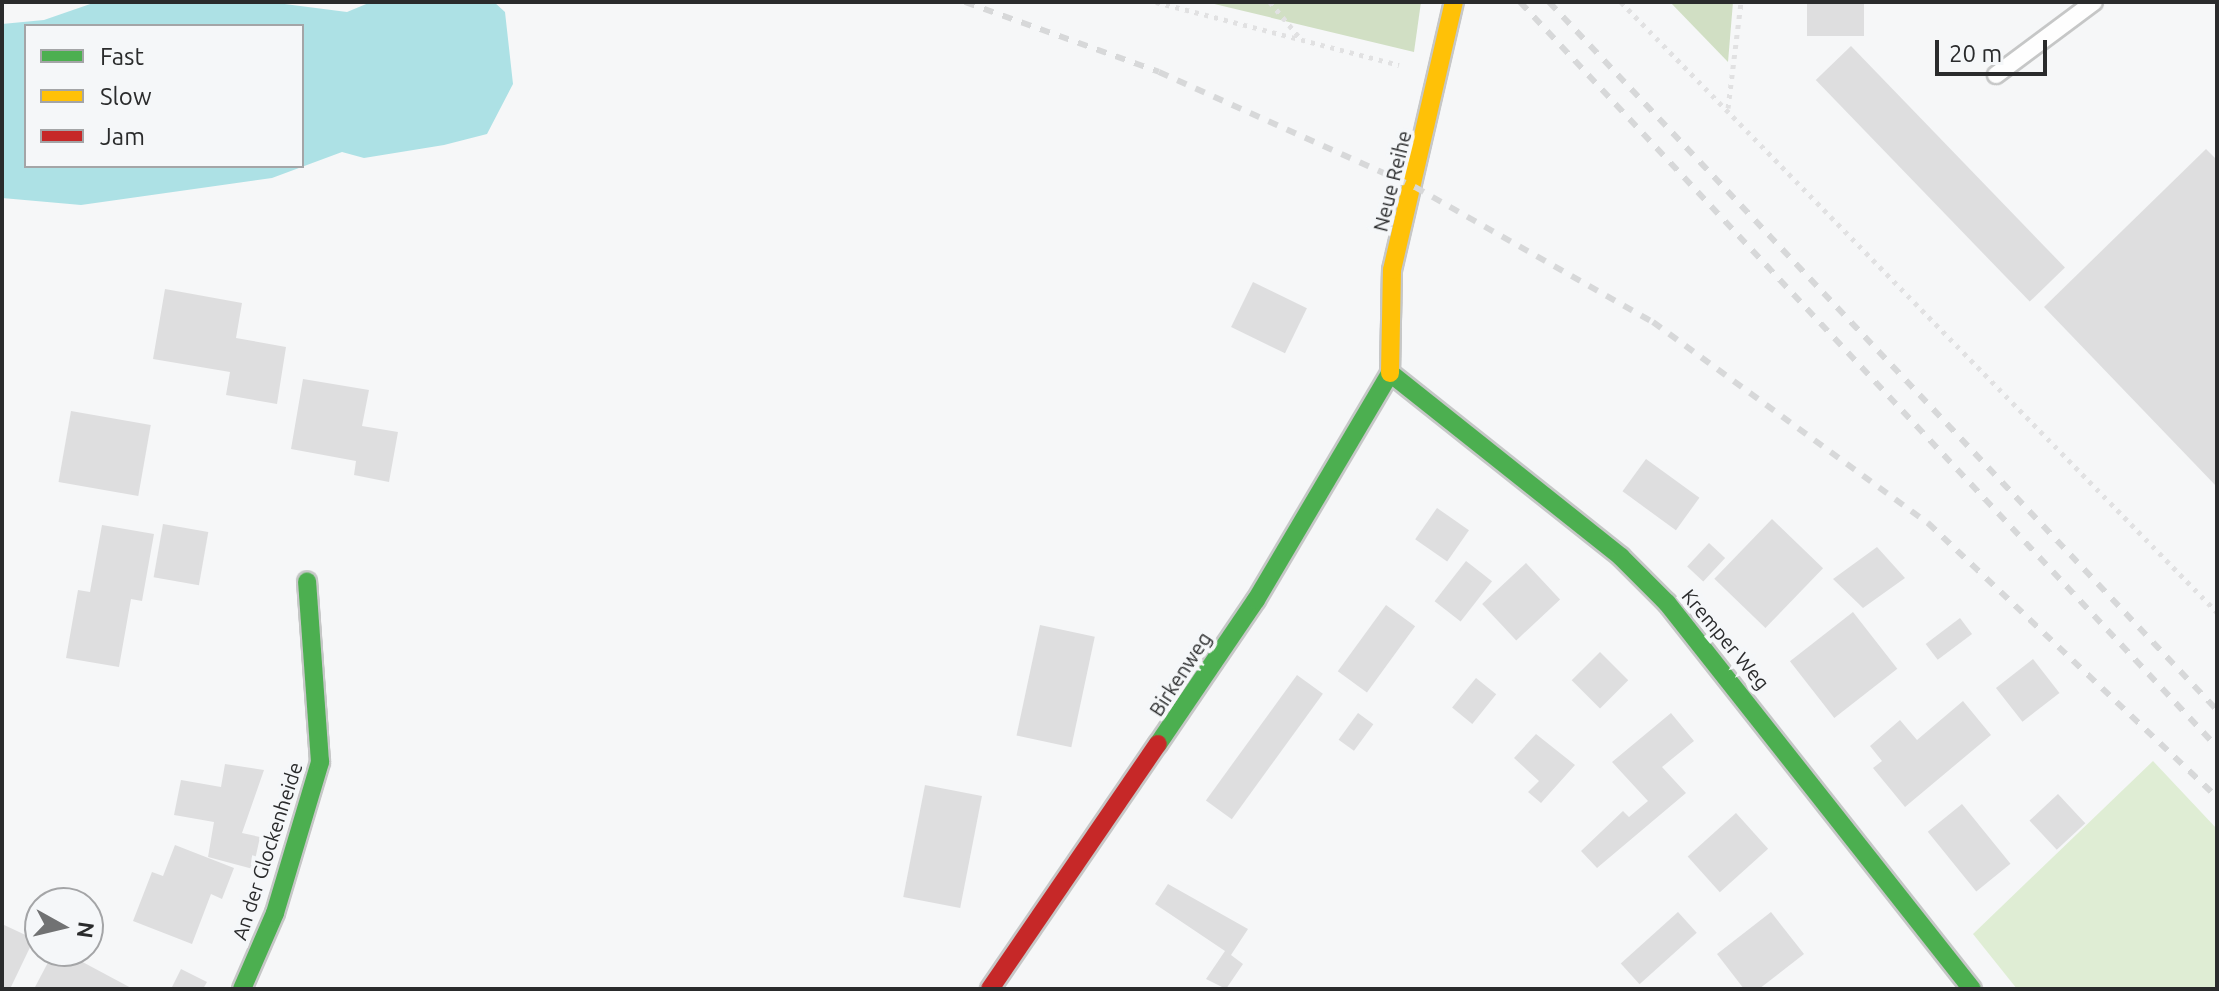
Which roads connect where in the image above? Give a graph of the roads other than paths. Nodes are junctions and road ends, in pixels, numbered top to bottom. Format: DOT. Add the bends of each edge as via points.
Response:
graph roads {
  1 [pos="1454,2"];
  2 [pos="2094,2"];
  3 [pos="1996,75"];
  4 [pos="1390,373"];
  5 [pos="307,581"];
  6 [pos="242,989"];
  7 [pos="990,989"];
  8 [pos="1972,989"];
  1 -- 4 [label="street, Neue Reihe" via="1392,270"];
  2 -- 3 [label="lane"];
  4 -- 7 [label="street, Birkenweg" via="1256,600"];
  4 -- 8 [label="street, Kremper Weg" via="1621,557 1667,603"];
  5 -- 6 [label="street, An der Glockenheide" via="320,762 275,913"];
}
